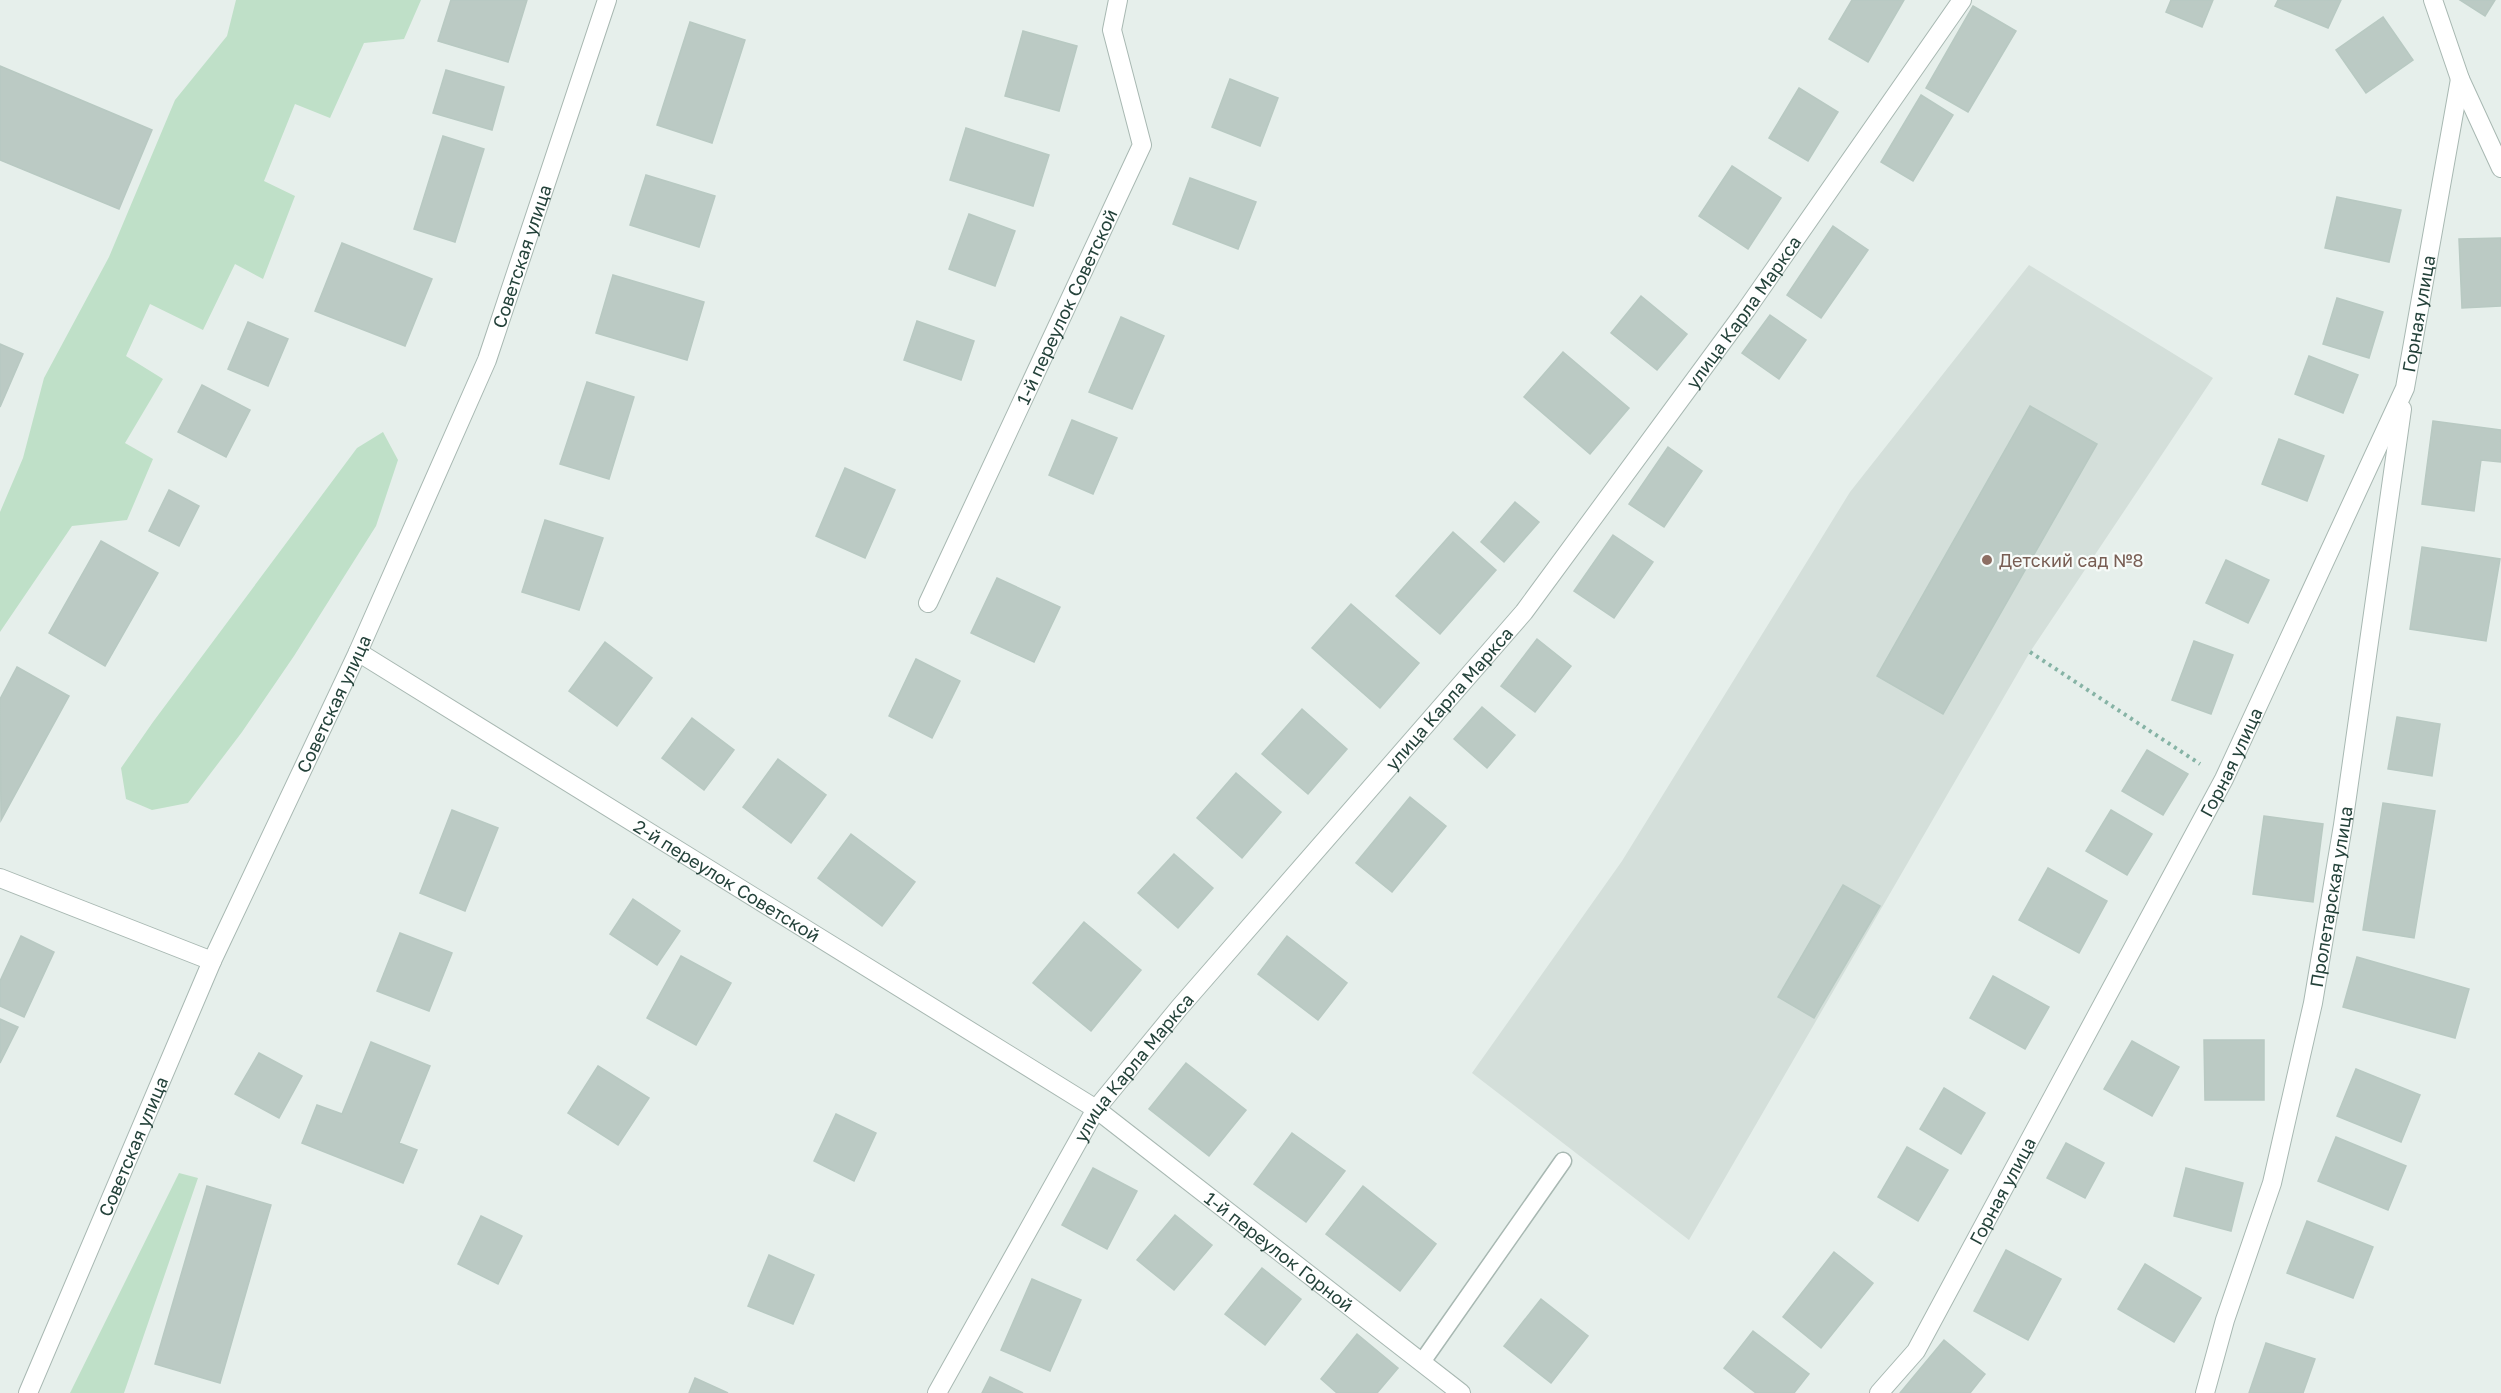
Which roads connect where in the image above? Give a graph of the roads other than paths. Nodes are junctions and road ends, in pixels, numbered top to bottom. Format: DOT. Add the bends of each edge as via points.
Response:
graph roads {
  1 [pos="606,0"];
  2 [pos="1118,0"];
  3 [pos="1962,0"];
  4 [pos="2433,0"];
  5 [pos="2460,79"];
  6 [pos="2501,168"];
  7 [pos="2405,388"];
  8 [pos="928,603"];
  9 [pos="358,652"];
  10 [pos="0,878"];
  11 [pos="212,961"];
  12 [pos="1096,1109"];
  13 [pos="1563,1161"];
  14 [pos="1422,1362"];
  15 [pos="28,1393"];
  16 [pos="937,1393"];
  17 [pos="1461,1393"];
  18 [pos="1880,1393"];
  19 [pos="2205,1393"];
  1 -- 9 [label="street, Советская улица" via="487,360"];
  2 -- 8 [label="street, 1-й переулок Советской" via="1112,30 1142,145"];
  3 -- 12 [label="street, улица Карла Маркса" via="1746,310 1524,612 1179,1008"];
  4 -- 5 [label="street"];
  5 -- 6 [label="street"];
  5 -- 7 [label="street, Горная улица"];
  7 -- 18 [label="street, Горная улица" via="2224,779 1916,1352"];
  7 -- 19 [label="street, Пролетарская улица" via="2343,825 2313,1003 2272,1183 2225,1320"];
  9 -- 11 [label="street, Советская улица"];
  9 -- 12 [label="street, 2-й переулок Советской"];
  10 -- 11 [label="street"];
  11 -- 15 [label="street, Советская улица"];
  12 -- 14 [label="street, 1-й переулок Горной"];
  12 -- 16 [label="street, улица Карла Маркса"];
  13 -- 14 [label="lane"];
  14 -- 17 [label="street, 1-й переулок Горной"];
}
